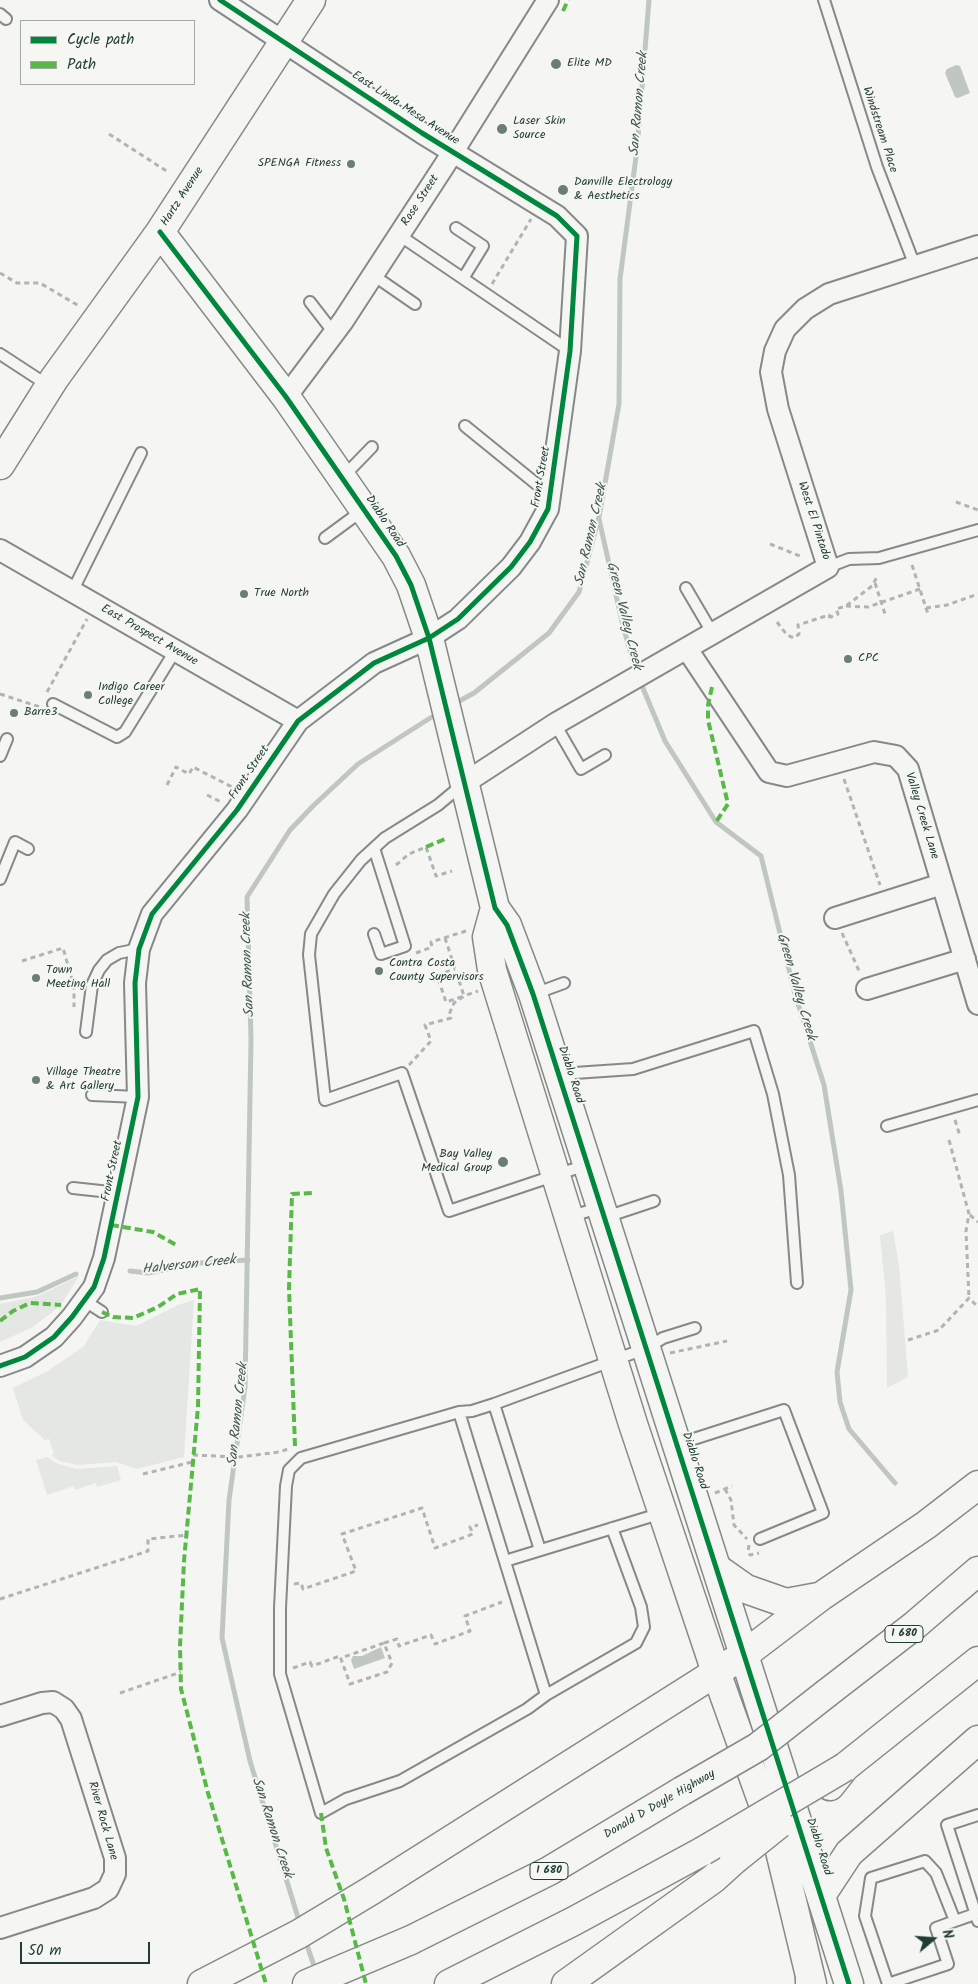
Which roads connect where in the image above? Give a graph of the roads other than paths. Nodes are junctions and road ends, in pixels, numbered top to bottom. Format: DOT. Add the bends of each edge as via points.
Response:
graph roads {
  1 [pos="220,0"];
  2 [pos="311,0"];
  3 [pos="548,0"];
  4 [pos="824,0"];
  5 [pos="284,42"];
  6 [pos="453,152"];
  7 [pos="456,228"];
  8 [pos="160,232"];
  9 [pos="399,235"];
  10 [pos="577,236"];
  11 [pos="978,246"];
  12 [pos="916,266"];
  13 [pos="373,275"];
  14 [pos="464,277"];
  15 [pos="310,302"];
  16 [pos="414,304"];
  17 [pos="334,333"];
  18 [pos="570,351"];
  19 [pos="0,354"];
  20 [pos="50,387"];
  21 [pos="286,398"];
  22 [pos="466,426"];
  23 [pos="372,446"];
  24 [pos="141,453"];
  25 [pos="0,465"];
  26 [pos="342,478"];
  27 [pos="550,495"];
  28 [pos="364,509"];
  29 [pos="978,530"];
  30 [pos="325,538"];
  31 [pos="0,550"];
  32 [pos="828,567"];
  33 [pos="686,588"];
  34 [pos="72,592"];
  35 [pos="713,634"];
  36 [pos="429,638"];
  37 [pos="176,651"];
  38 [pos="681,653"];
  39 [pos="53,704"];
  40 [pos="298,721"];
  41 [pos="555,724"];
  42 [pos="7,740"];
  43 [pos="0,756"];
  44 [pos="605,756"];
  45 [pos="463,784"];
  46 [pos="374,848"];
  47 [pos="28,849"];
  48 [pos="0,879"];
  49 [pos="942,884"];
  50 [pos="494,908"];
  51 [pos="835,918"];
  52 [pos="374,934"];
  53 [pos="139,949"];
  54 [pos="965,959"];
  55 [pos="564,984"];
  56 [pos="868,989"];
  57 [pos="533,994"];
  58 [pos="978,1004"];
  59 [pos="86,1032"];
  60 [pos="559,1074"];
  61 [pos="92,1094"];
  62 [pos="138,1096"];
  63 [pos="978,1100"];
  64 [pos="887,1126"];
  65 [pos="588,1164"];
  66 [pos="554,1176"];
  67 [pos="73,1188"];
  68 [pos="119,1193"];
  69 [pos="654,1201"];
  70 [pos="603,1212"];
  71 [pos="568,1218"];
  72 [pos="798,1283"];
  73 [pos="85,1301"];
  74 [pos="102,1312"];
  75 [pos="695,1328"];
  76 [pos="655,1351"];
  77 [pos="612,1359"];
  78 [pos="0,1366"];
  79 [pos="494,1404"];
  80 [pos="459,1412"];
  81 [pos="678,1444"];
  82 [pos="978,1485"];
  83 [pos="663,1513"];
  84 [pos="612,1528"];
  85 [pos="760,1539"];
  86 [pos="540,1550"];
  87 [pos="505,1560"];
  88 [pos="718,1570"];
  89 [pos="978,1571"];
  90 [pos="820,1597"];
  91 [pos="745,1654"];
  92 [pos="978,1661"];
  93 [pos="716,1672"];
  94 [pos="546,1694"];
  95 [pos="0,1716"];
  96 [pos="978,1740"];
  97 [pos="845,1767"];
  98 [pos="978,1815"];
  99 [pos="822,1894"];
  100 [pos="977,1916"];
  101 [pos="956,1922"];
  102 [pos="0,1928"];
  103 [pos="811,1982"];
  104 [pos="202,1984"];
  105 [pos="307,1984"];
  106 [pos="449,1984"];
  107 [pos="566,1984"];
  108 [pos="849,1984"];
  109 [pos="887,1984"];
  1 -- 5 [label="street, East Linda Mesa Avenue"];
  2 -- 5 [label="main road, Hartz Avenue"];
  3 -- 6 [label="street, Rose Street"];
  4 -- 12 [label="lane, Windstream Place" via="877,167"];
  5 -- 6 [label="street, East Linda Mesa Avenue"];
  5 -- 8 [label="main road, Hartz Avenue"];
  6 -- 9 [label="street, Rose Street"];
  6 -- 10 [label="street, East Linda Mesa Avenue" via="557,216"];
  7 -- 14 [label="lane" via="483,246"];
  8 -- 20 [label="main road, Hartz Avenue"];
  8 -- 21 [label="main road, Diablo Road"];
  9 -- 13 [label="street, Rose Street"];
  9 -- 14 [label="lane"];
  10 -- 18 [label="street, Front Street"];
  11 -- 12 [label="street, West El Pintado"];
  12 -- 32 [label="street, West El Pintado" via="829,294 805,309 785,329 775,351 771,372 778,409"];
  13 -- 16 [label="lane"];
  13 -- 17 [label="street, Rose Street"];
  14 -- 18 [label="lane"];
  15 -- 17 [label="lane"];
  17 -- 21 [label="street, Rose Street"];
  18 -- 27 [label="street, Front Street"];
  19 -- 20 [label="lane"];
  20 -- 25 [label="main road, Hartz Avenue"];
  21 -- 26 [label="main road, Diablo Road"];
  22 -- 27 [label="lane"];
  23 -- 26 [label="lane"];
  24 -- 34 [label="lane"];
  26 -- 28 [label="main road, Diablo Road"];
  27 -- 36 [label="street, Front Street" via="548,509 530,542 511,567 458,619"];
  28 -- 30 [label="lane"];
  28 -- 36 [label="main road, Diablo Road" via="403,570"];
  29 -- 32 [label="lane" via="879,558 849,559"];
  31 -- 34 [label="street, East Prospect Avenue"];
  32 -- 35 [label="street, West El Pintado"];
  33 -- 35 [label="lane"];
  34 -- 37 [label="street, East Prospect Avenue"];
  35 -- 38 [label="street, West El Pintado"];
  36 -- 40 [label="street, Front Street" via="374,663"];
  36 -- 45 [label="main road, Diablo Road"];
  37 -- 39 [label="lane" via="125,732 117,736"];
  37 -- 40 [label="street, East Prospect Avenue"];
  38 -- 41 [label="street, West El Pintado"];
  38 -- 49 [label="street, Valley Creek Lane" via="769,772 788,776 874,752 896,756 908,769"];
  40 -- 53 [label="street, Front Street" via="237,810 152,914"];
  41 -- 44 [label="lane" via="581,769"];
  41 -- 45 [label="street, West El Pintado"];
  42 -- 43 [label="lane"];
  45 -- 46 [label="lane" via="438,806"];
  45 -- 50 [label="main road, Diablo Road"];
  46 -- 52 [label="lane" via="405,946 381,954"];
  46 -- 66 [label="lane" via="334,894 311,934 309,955 326,1100 402,1073 449,1211"];
  47 -- 48 [label="lane" via="15,842"];
  49 -- 51 [label="street"];
  49 -- 54 [label="street, Valley Creek Lane"];
  50 -- 57 [label="main road, Diablo Road" via="507,925"];
  50 -- 66 [label="main road, Diablo Road" via="487,937 492,970"];
  53 -- 59 [label="lane" via="113,956 99,970 92,985"];
  53 -- 62 [label="street, Front Street" via="135,983"];
  54 -- 56 [label="street"];
  54 -- 58 [label="street, Valley Creek Lane"];
  55 -- 57 [label="lane"];
  57 -- 60 [label="main road, Diablo Road"];
  60 -- 65 [label="main road, Diablo Road"];
  60 -- 72 [label="lane" via="633,1069 754,1031 773,1094 790,1175"];
  61 -- 62 [label="lane"];
  62 -- 68 [label="street, Front Street"];
  63 -- 64 [label="lane"];
  65 -- 66 [label="lane"];
  65 -- 70 [label="main road, Diablo Road"];
  66 -- 71 [label="main road, Diablo Road"];
  67 -- 68 [label="lane"];
  68 -- 73 [label="street, Front Street" via="104,1258 94,1287"];
  69 -- 70 [label="lane"];
  70 -- 71 [label="lane"];
  70 -- 76 [label="main road, Diablo Road"];
  71 -- 77 [label="main road, Diablo Road"];
  73 -- 74 [label="lane"];
  73 -- 78 [label="street, Front Street" via="54,1337 25,1357"];
  75 -- 76 [label="lane" via="663,1338"];
  76 -- 77 [label="lane"];
  76 -- 81 [label="main road, Diablo Road"];
  77 -- 79 [label="lane"];
  77 -- 83 [label="main road, Diablo Road"];
  79 -- 80 [label="lane"];
  79 -- 86 [label="lane"];
  80 -- 87 [label="lane"];
  80 -- 94 [label="lane" via="301,1458 289,1470 280,1608 280,1674 321,1813 346,1799 400,1781 527,1709"];
  81 -- 85 [label="lane" via="784,1410 823,1513"];
  81 -- 88 [label="main road, Diablo Road"];
  82 -- 90 [label="main road"];
  83 -- 84 [label="lane"];
  83 -- 93 [label="main road, Diablo Road"];
  84 -- 86 [label="lane"];
  84 -- 94 [label="lane" via="641,1607 644,1627 636,1643"];
  86 -- 87 [label="lane"];
  87 -- 94 [label="lane"];
  88 -- 90 [label="main road" via="746,1589 786,1603"];
  88 -- 91 [label="main road, Diablo Road"];
  89 -- 105 [label="main road, Donald D Doyle Highway / I 680, bridge" via="915,1625 758,1747 549,1871 411,1940"];
  90 -- 91 [label="main road"];
  91 -- 93 [label="main road"];
  91 -- 99 [label="main road, Diablo Road"];
  92 -- 97 [label="main road"];
  93 -- 103 [label="main road, Diablo Road" via="780,1851"];
  93 -- 104 [label="main road" via="372,1890"];
  95 -- 102 [label="street, River Rock Lane" via="42,1703 53,1702 64,1709 71,1719 115,1858 115,1874 108,1889 94,1898"];
  96 -- 99 [label="main road" via="849,1853"];
  97 -- 106 [label="main road, bridge" via="703,1851"];
  97 -- 107 [label="main road, bridge" via="828,1790"];
  98 -- 100 [label="lane" via="947,1826"];
  99 -- 108 [label="main road, Diablo Road"];
  100 -- 101 [label="lane"];
  101 -- 109 [label="lane" via="936,1928 948,1964"];
  101 -- 109 [label="lane" via="936,1873 925,1861 871,1878 865,1916"];
}
